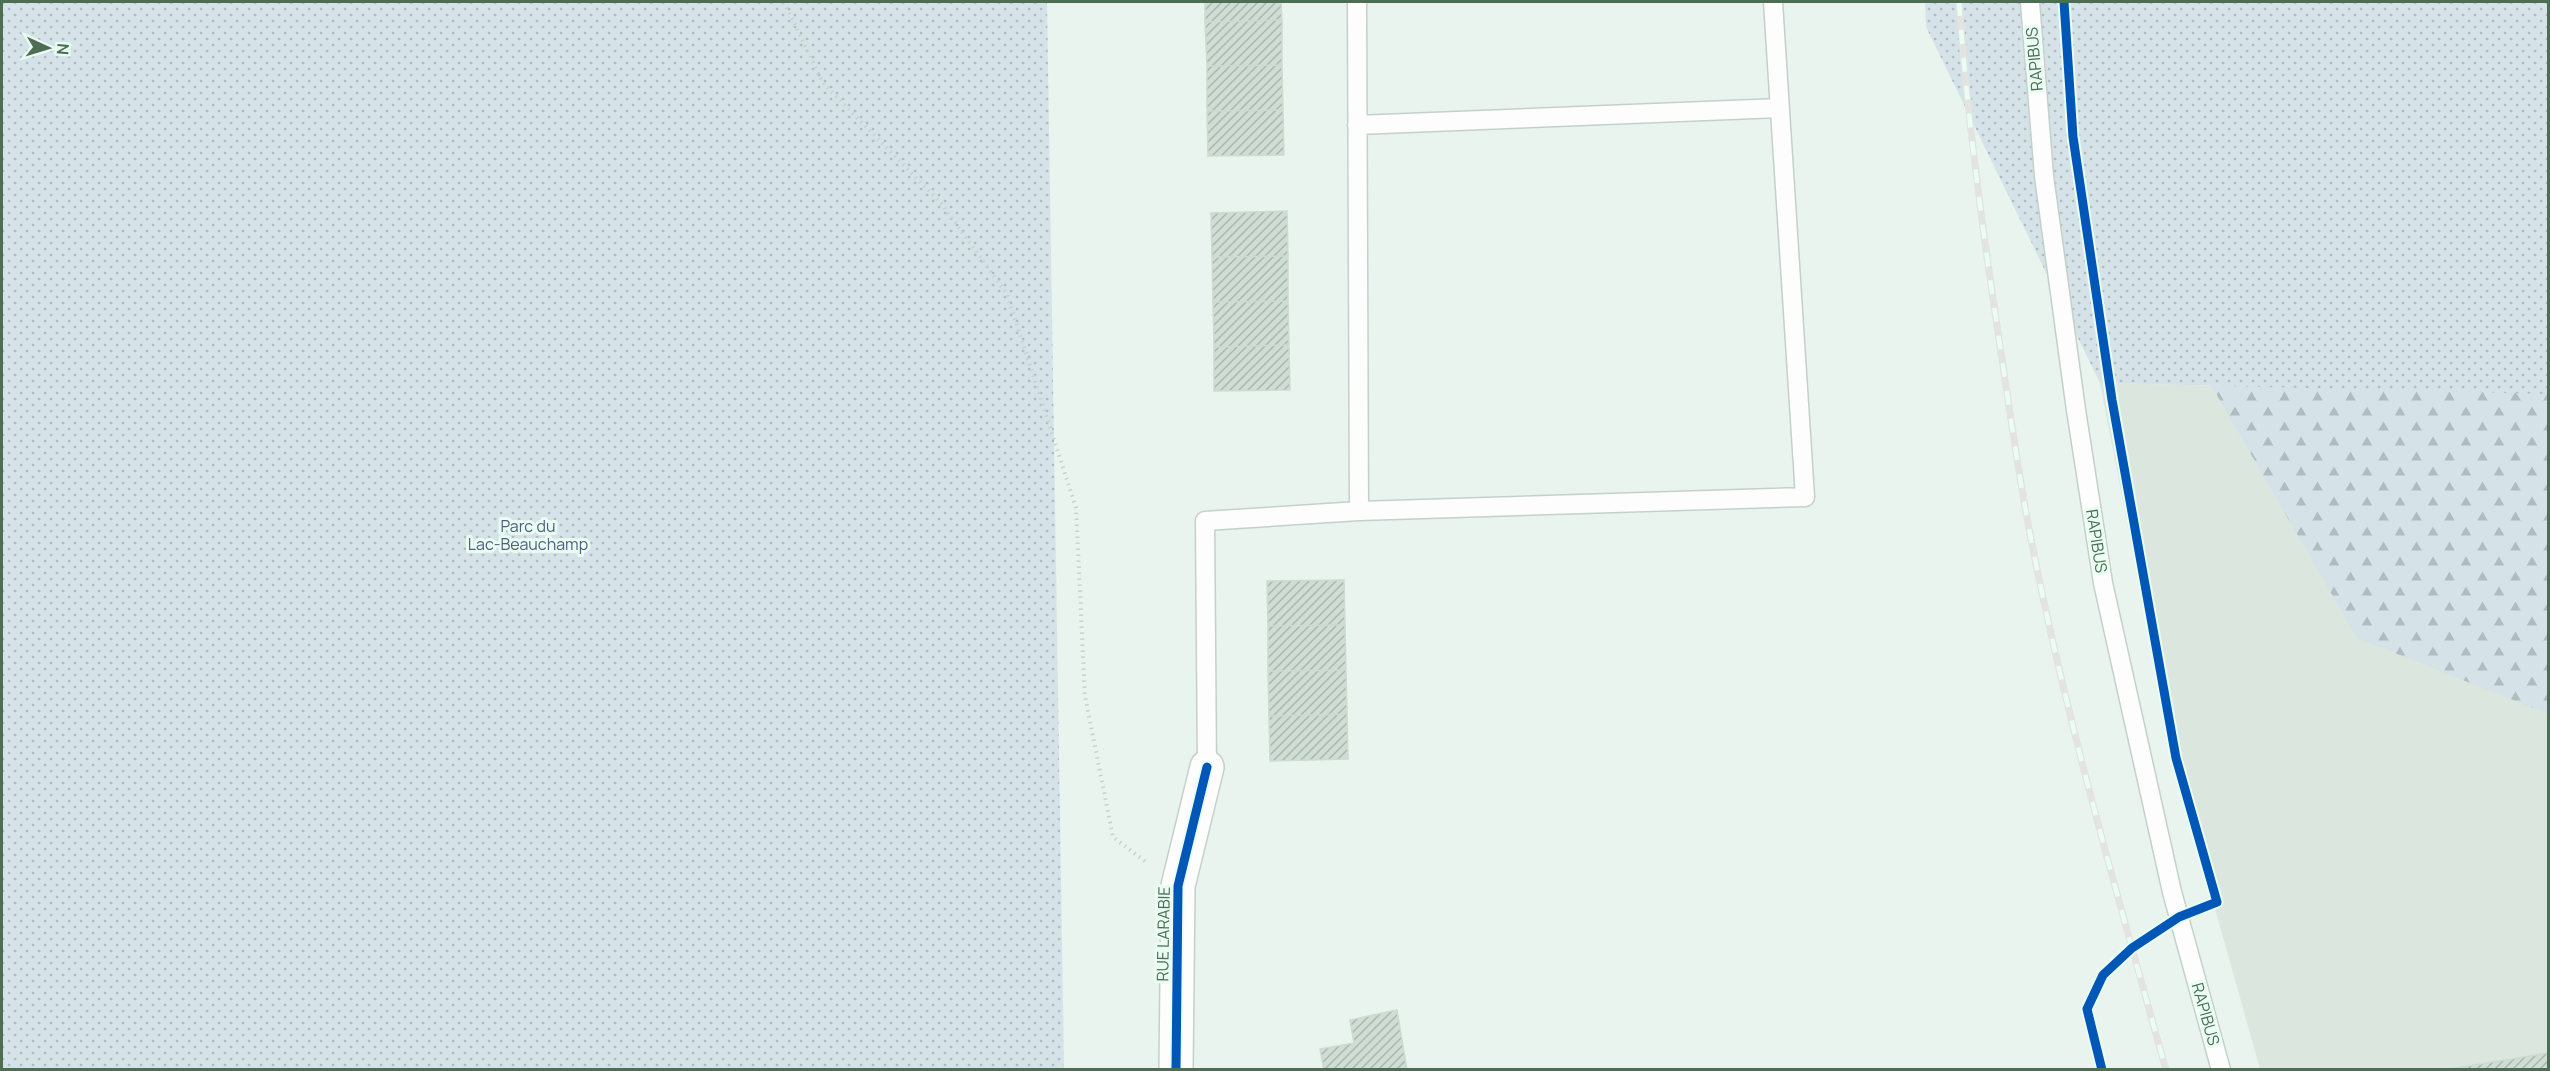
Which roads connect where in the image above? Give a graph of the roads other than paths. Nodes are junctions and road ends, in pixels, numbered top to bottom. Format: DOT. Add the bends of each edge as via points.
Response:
graph roads {
  1 [pos="1357,2"];
  2 [pos="1773,2"];
  3 [pos="2030,2"];
  4 [pos="1780,108"];
  5 [pos="1357,124"];
  6 [pos="1359,511"];
  7 [pos="1208,767"];
  8 [pos="1176,1070"];
  9 [pos="2222,1070"];
  1 -- 5 [label="lane"];
  2 -- 4 [label="lane"];
  3 -- 9 [label="lane, RAPIBUS" via="2044,176 2103,583 2172,892"];
  4 -- 5 [label="lane"];
  4 -- 6 [label="lane" via="1805,497"];
  5 -- 6 [label="lane"];
  6 -- 7 [label="lane" via="1204,521"];
  7 -- 8 [label="street, RUE LARABIE" via="1178,886"];
}
